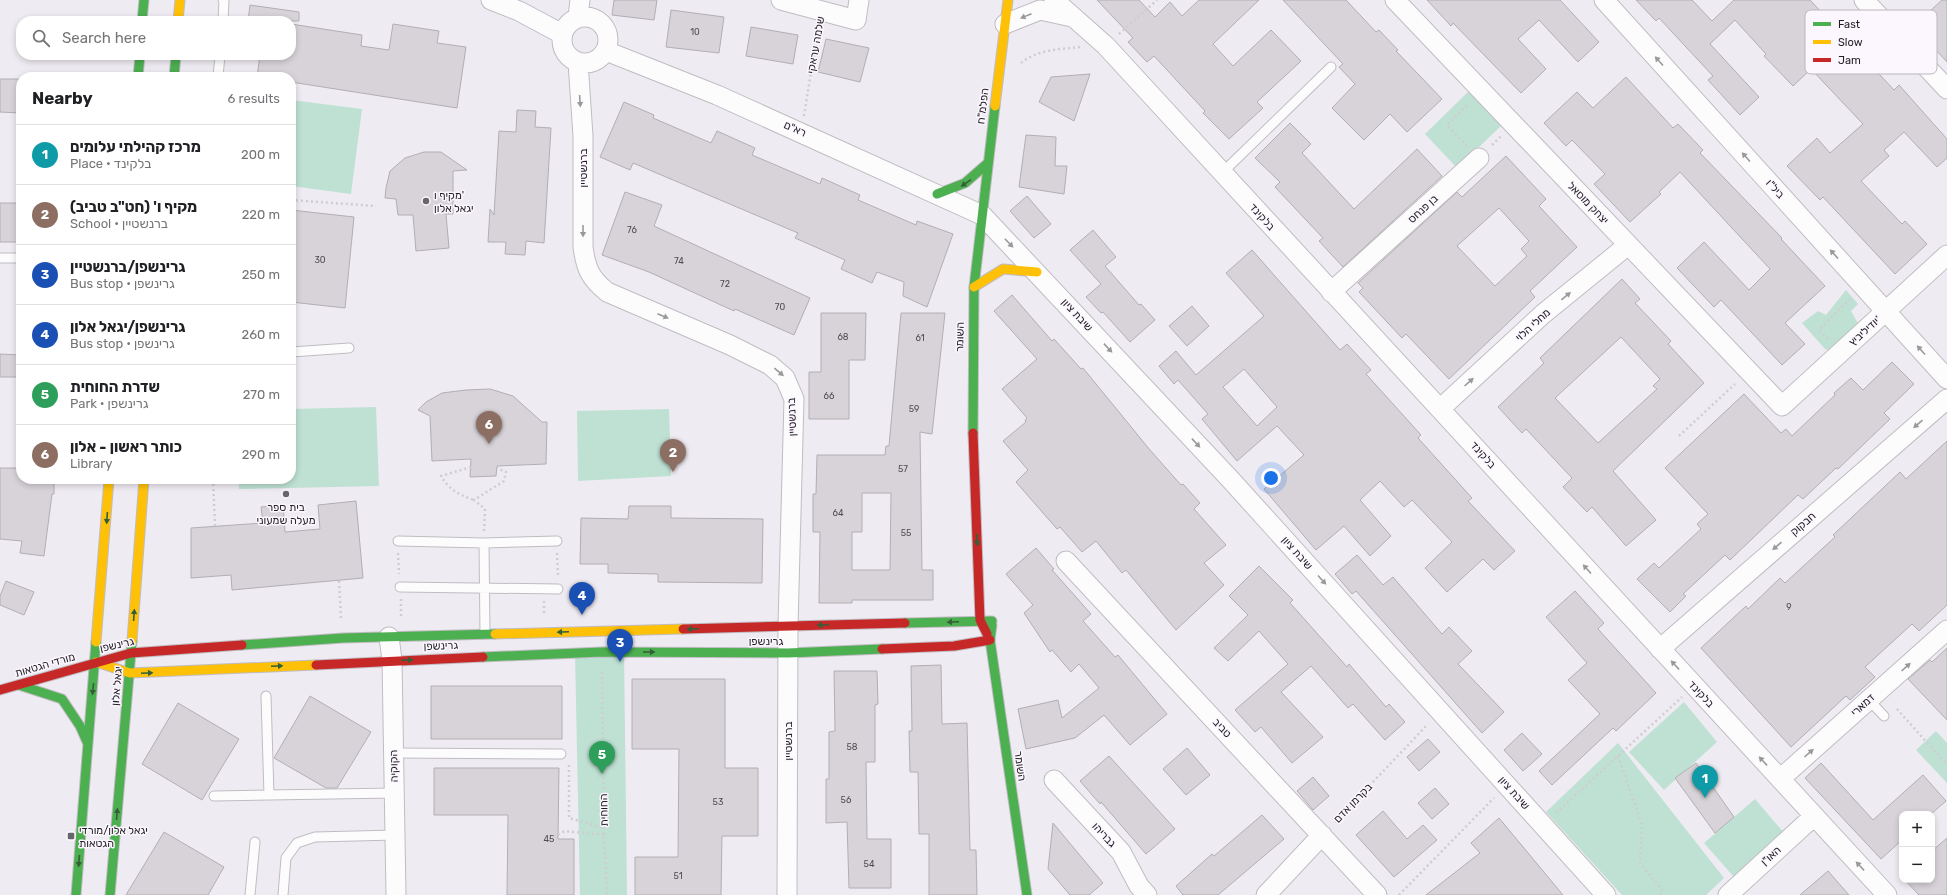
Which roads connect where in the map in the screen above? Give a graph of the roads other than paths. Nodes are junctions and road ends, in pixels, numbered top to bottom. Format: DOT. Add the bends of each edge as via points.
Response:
graph roads {
  1 [pos="144,0"];
  2 [pos="180,0"];
  3 [pos="223,0"];
  4 [pos="491,0"];
  5 [pos="781,0"];
  6 [pos="859,0"];
  7 [pos="1008,0"];
  8 [pos="1054,0"];
  9 [pos="1395,0"];
  10 [pos="1604,0"];
  11 [pos="1864,0"];
  12 [pos="579,9"];
  13 [pos="1873,10"];
  14 [pos="142,16"];
  15 [pos="178,16"];
  16 [pos="222,16"];
  17 [pos="1075,18"];
  18 [pos="1005,24"];
  19 [pos="562,34"];
  20 [pos="606,51"];
  21 [pos="140,60"];
  22 [pos="176,60"];
  23 [pos="220,60"];
  24 [pos="578,62"];
  25 [pos="1331,67"];
  26 [pos="138,72"];
  27 [pos="174,72"];
  28 [pos="218,72"];
  29 [pos="1933,74"];
  30 [pos="1947,89"];
  31 [pos="1479,158"];
  32 [pos="988,163"];
  33 [pos="1222,173"];
  34 [pos="937,194"];
  35 [pos="982,215"];
  36 [pos="1628,245"];
  37 [pos="1947,255"];
  38 [pos="0,258"];
  39 [pos="16,258"];
  40 [pos="1037,272"];
  41 [pos="974,286"];
  42 [pos="1331,292"];
  43 [pos="1886,311"];
  44 [pos="349,348"];
  45 [pos="296,352"];
  46 [pos="1947,379"];
  47 [pos="1947,399"];
  48 [pos="1782,406"];
  49 [pos="1441,408"];
  50 [pos="974,459"];
  51 [pos="109,484"];
  52 [pos="144,484"];
  53 [pos="557,540"];
  54 [pos="398,541"];
  55 [pos="484,543"];
  56 [pos="988,558"];
  57 [pos="1066,562"];
  58 [pos="400,587"];
  59 [pos="485,587"];
  60 [pos="558,589"];
  61 [pos="993,610"];
  62 [pos="980,620"];
  63 [pos="992,621"];
  64 [pos="788,626"];
  65 [pos="1947,630"];
  66 [pos="485,634"];
  67 [pos="389,637"];
  68 [pos="990,640"];
  69 [pos="1660,649"];
  70 [pos="131,653"];
  71 [pos="788,653"];
  72 [pos="392,660"];
  73 [pos="96,662"];
  74 [pos="130,674"];
  75 [pos="19,685"];
  76 [pos="0,690"];
  77 [pos="1874,695"];
  78 [pos="266,696"];
  79 [pos="1884,716"];
  80 [pos="88,744"];
  81 [pos="394,753"];
  82 [pos="562,754"];
  83 [pos="1780,779"];
  84 [pos="1054,780"];
  85 [pos="394,793"];
  86 [pos="269,795"];
  87 [pos="214,796"];
  88 [pos="1814,816"];
  89 [pos="395,835"];
  90 [pos="1322,835"];
  91 [pos="255,842"];
  92 [pos="76,895"];
  93 [pos="110,895"];
  94 [pos="250,895"];
  95 [pos="282,895"];
  96 [pos="396,895"];
  97 [pos="787,895"];
  98 [pos="1027,895"];
  99 [pos="1147,895"];
  100 [pos="1266,895"];
  101 [pos="1376,895"];
  102 [pos="1606,895"];
  103 [pos="1728,895"];
  104 [pos="1887,895"];
  1 -- 14 [label="street"];
  2 -- 15 [label="street"];
  3 -- 16 [label="lane"];
  4 -- 19 [label="street" via="519,11"];
  5 -- 6 [label="street, שלמה עראקי" via="856,20"];
  7 -- 18 [label="street, הפלמ\"ח"];
  8 -- 17 [label="street, בלקינד"];
  9 -- 36 [label="street, יצחק מוסאל"];
  43 -- 10 [label="street, ביל\"ו, one-way"];
  11 -- 13 [label="street"];
  12 -- 19 [label="street"];
  12 -- 20 [label="street" via="606,28"];
  17 -- 18 [label="street, בלקינד, one-way" via="1040,10"];
  17 -- 33 [label="street, בלקינד" via="1106,46"];
  18 -- 32 [label="street, הפלמ\"ח"];
  19 -- 24 [label="street" via="566,54"];
  20 -- 24 [label="street" via="591,63"];
  20 -- 34 [label="street, רא\"ם" via="717,95"];
  21 -- 26 [label="street"];
  22 -- 27 [label="street"];
  23 -- 28 [label="lane"];
  24 -- 64 [label="street, ברנשטיין, one-way" via="583,136 583,247 585,265 594,282 607,292 770,364 786,378 794,399"];
  25 -- 33 [label="lane"];
  29 -- 30 [label="street"];
  31 -- 42 [label="street, בן פנחס"];
  32 -- 34 [label="street, one-way" via="975,177 957,189"];
  32 -- 35 [label="street, הפלמ\"ח"];
  33 -- 42 [label="street, בלקינד"];
  34 -- 35 [label="street, רא\"ם"];
  35 -- 40 [label="street, שיבת ציון, one-way"];
  35 -- 41 [label="street, השומר"];
  36 -- 48 [label="street, יצחק מוסאל"];
  49 -- 36 [label="street, מחלי הלוי, one-way" via="1543,314"];
  37 -- 43 [label="street, יודיליביץ'"];
  38 -- 39 [label="lane"];
  40 -- 41 [label="street" via="1003,269"];
  40 -- 102 [label="street, שיבת ציון, one-way" via="1225,474"];
  41 -- 50 [label="street, השומר"];
  42 -- 49 [label="street, בלקינד"];
  46 -- 43 [label="street, ביל\"ו, one-way"];
  43 -- 48 [label="street, יודיליביץ'"];
  44 -- 45 [label="lane"];
  47 -- 69 [label="street, חבקוק, one-way"];
  69 -- 49 [label="street, בלקינד, one-way"];
  50 -- 56 [label="street, השומר"];
  50 -- 62 [label="street, השומר, one-way"];
  51 -- 73 [label="street, יגאל אלון, one-way"];
  70 -- 52 [label="street, יגאל אלון, one-way"];
  53 -- 55 [label="lane"];
  54 -- 55 [label="lane"];
  55 -- 59 [label="lane"];
  57 -- 90 [label="street, טביב"];
  58 -- 59 [label="lane"];
  59 -- 60 [label="lane"];
  59 -- 66 [label="lane"];
  61 -- 63 [label="street, השומר"];
  62 -- 63 [label="street, גרינשפן"];
  62 -- 64 [label="street, גרינשפן, one-way"];
  62 -- 68 [label="street, השומר"];
  63 -- 68 [label="street, השומר"];
  64 -- 66 [label="street, גרינשפן, one-way"];
  64 -- 71 [label="street, ברנשטיין"];
  77 -- 65 [label="street, דמארי, one-way"];
  66 -- 67 [label="street, גרינשפן"];
  67 -- 70 [label="street, גרינשפן"];
  67 -- 72 [label="street, הקוקיה"];
  68 -- 71 [label="street, גרינשפן" via="954,646"];
  68 -- 98 [label="street, השומר"];
  83 -- 69 [label="street, בלקינד, one-way"];
  70 -- 73 [label="street, גרינשפן"];
  70 -- 74 [label="street, יגאל אלון"];
  72 -- 71 [label="street, גרינשפן, one-way" via="602,652"];
  71 -- 97 [label="street, ברנשטיין"];
  74 -- 72 [label="street, גרינשפן, one-way"];
  72 -- 81 [label="street, הקוקיה"];
  73 -- 74 [label="street, גרינשפן"];
  73 -- 75 [label="street, מורדי הגטאות"];
  73 -- 80 [label="street, יגאל אלון, one-way"];
  93 -- 74 [label="street, יגאל אלון, one-way"];
  75 -- 76 [label="street, מורדי הגטאות"];
  75 -- 80 [label="street" via="62,698"];
  77 -- 79 [label="lane"];
  83 -- 77 [label="street, דמארי, one-way"];
  78 -- 86 [label="lane"];
  80 -- 92 [label="street, יגאל אלון, one-way"];
  81 -- 82 [label="lane"];
  81 -- 85 [label="street, הקוקיה"];
  83 -- 88 [label="street, בלקינד"];
  84 -- 99 [label="street, גבריהו" via="1121,852 1139,886"];
  85 -- 86 [label="lane"];
  85 -- 89 [label="street, הקוקיה"];
  86 -- 87 [label="lane"];
  88 -- 103 [label="street, האו\"ן"];
  104 -- 88 [label="street, בלקינד, one-way"];
  89 -- 95 [label="lane" via="315,837 297,843 286,858"];
  89 -- 96 [label="street, הקוקיה"];
  90 -- 100 [label="street"];
  90 -- 101 [label="street, טביב"];
  91 -- 94 [label="lane"];
}
